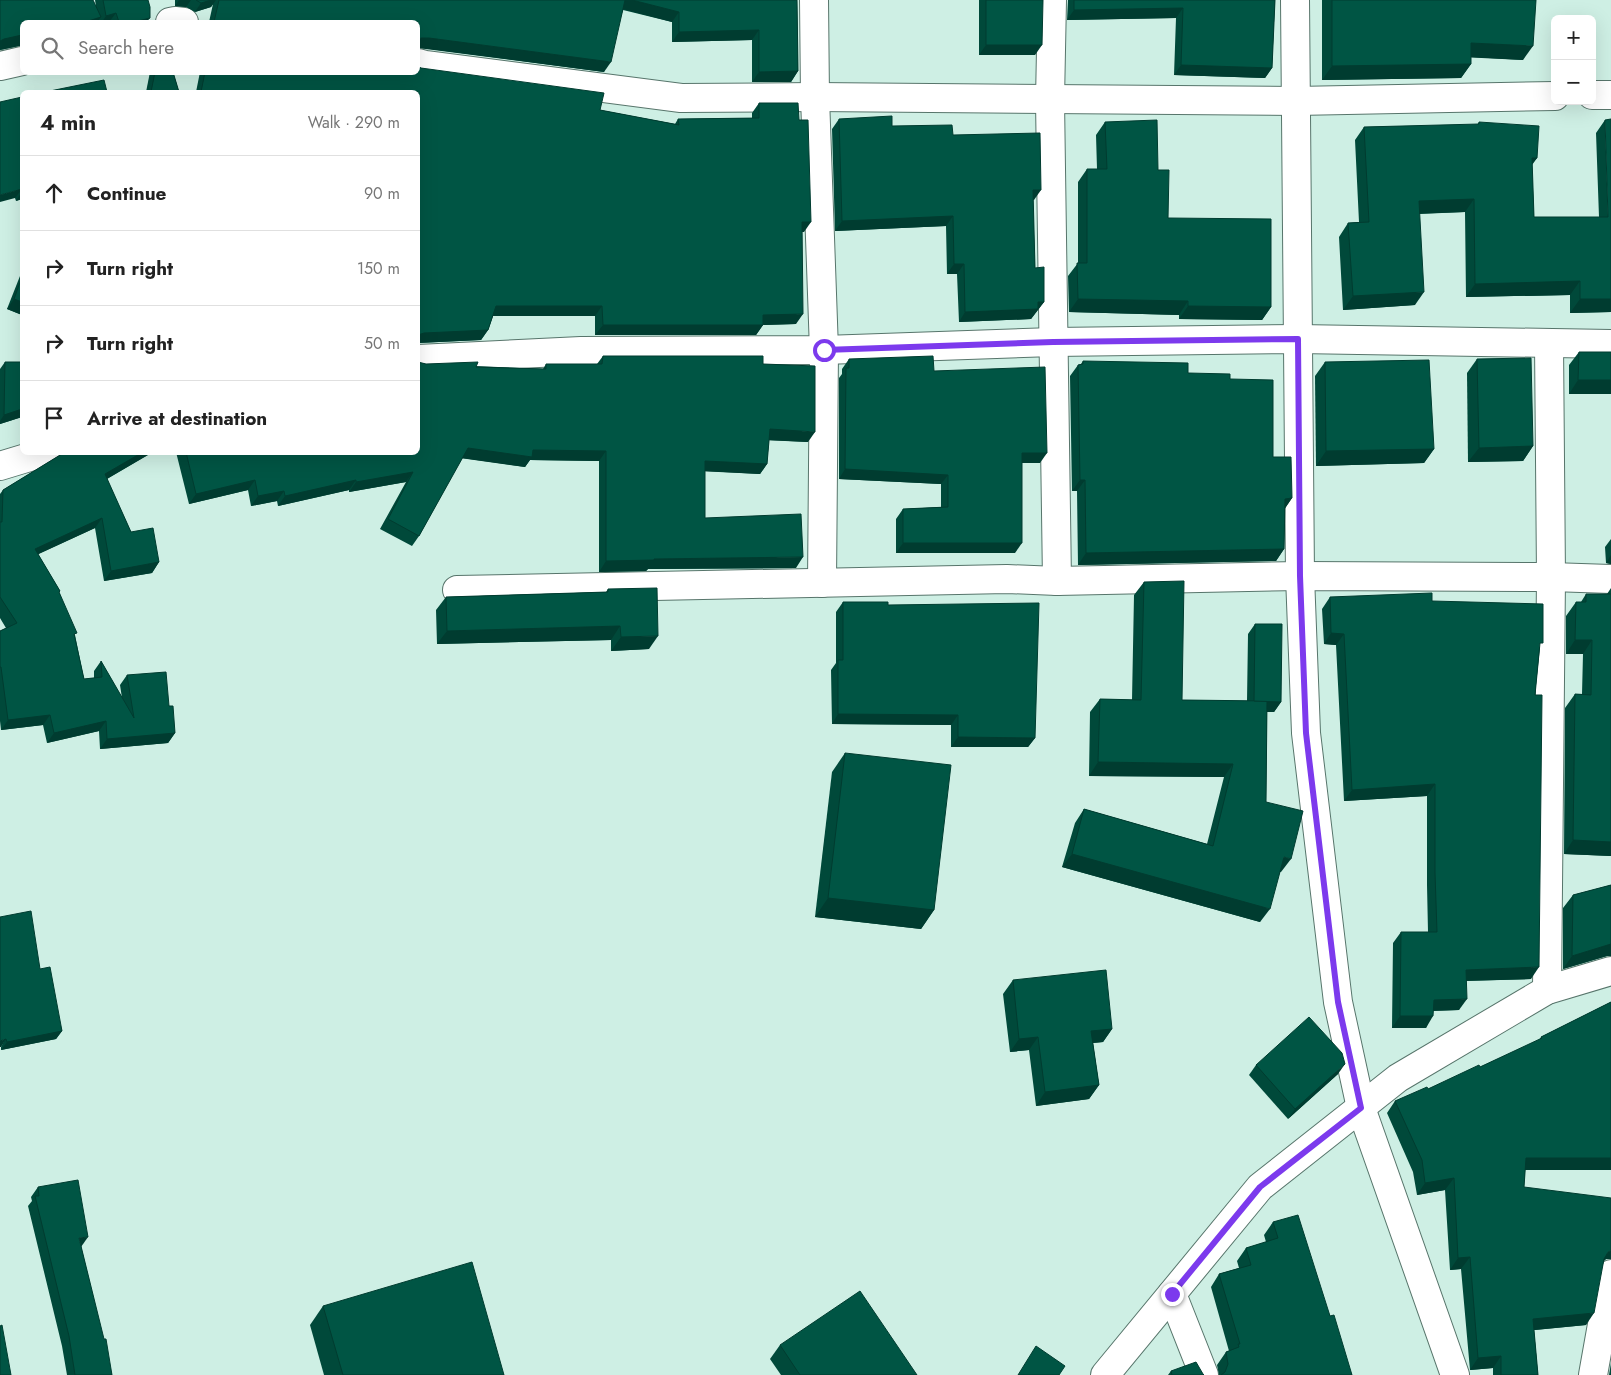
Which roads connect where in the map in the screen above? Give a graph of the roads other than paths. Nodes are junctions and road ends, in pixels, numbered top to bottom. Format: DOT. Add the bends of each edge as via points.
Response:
graph roads {
  1 [pos="814,0"];
  2 [pos="1052,0"];
  3 [pos="1295,0"];
  4 [pos="20,61"];
  5 [pos="420,64"];
  6 [pos="0,66"];
  7 [pos="1596,95"];
  8 [pos="1611,95"];
  9 [pos="1551,96"];
  10 [pos="815,97"];
  11 [pos="1050,100"];
  12 [pos="1296,101"];
  13 [pos="1298,339"];
  14 [pos="1053,342"];
  15 [pos="1548,343"];
  16 [pos="1611,344"];
  17 [pos="824,350"];
  18 [pos="420,359"];
  19 [pos="36,455"];
  20 [pos="0,466"];
  21 [pos="1300,576"];
  22 [pos="1551,577"];
  23 [pos="1611,579"];
  24 [pos="1057,581"];
  25 [pos="822,583"];
  26 [pos="458,590"];
  27 [pos="1611,971"];
  28 [pos="1547,990"];
  29 [pos="1361,1108"];
  30 [pos="1611,1274"];
  31 [pos="1172,1294"];
  32 [pos="1105,1375"];
  33 [pos="1204,1375"];
  34 [pos="1454,1375"];
  35 [pos="1593,1375"];
  1 -- 10 [label="street"];
  2 -- 11 [label="street"];
  3 -- 12 [label="street"];
  4 -- 6 [label="street"];
  5 -- 10 [label="street" via="680,98"];
  7 -- 8 [label="street"];
  9 -- 12 [label="street"];
  10 -- 11 [label="street"];
  10 -- 17 [label="street"];
  11 -- 12 [label="street"];
  11 -- 14 [label="street"];
  12 -- 13 [label="street"];
  13 -- 14 [label="street"];
  13 -- 15 [label="street"];
  13 -- 21 [label="street"];
  14 -- 17 [label="street"];
  14 -- 24 [label="street"];
  15 -- 16 [label="street"];
  15 -- 22 [label="street"];
  17 -- 18 [label="street" via="581,351"];
  17 -- 25 [label="street"];
  19 -- 20 [label="street"];
  21 -- 22 [label="street"];
  21 -- 24 [label="street"];
  21 -- 29 [label="street" via="1306,733 1338,1002"];
  22 -- 23 [label="street"];
  22 -- 28 [label="street"];
  24 -- 25 [label="street"];
  25 -- 26 [label="street"];
  27 -- 28 [label="street"];
  28 -- 29 [label="street" via="1398,1078"];
  29 -- 31 [label="street" via="1260,1187"];
  29 -- 34 [label="street"];
  30 -- 35 [label="street"];
  31 -- 32 [label="street"];
  31 -- 33 [label="street"];
}
